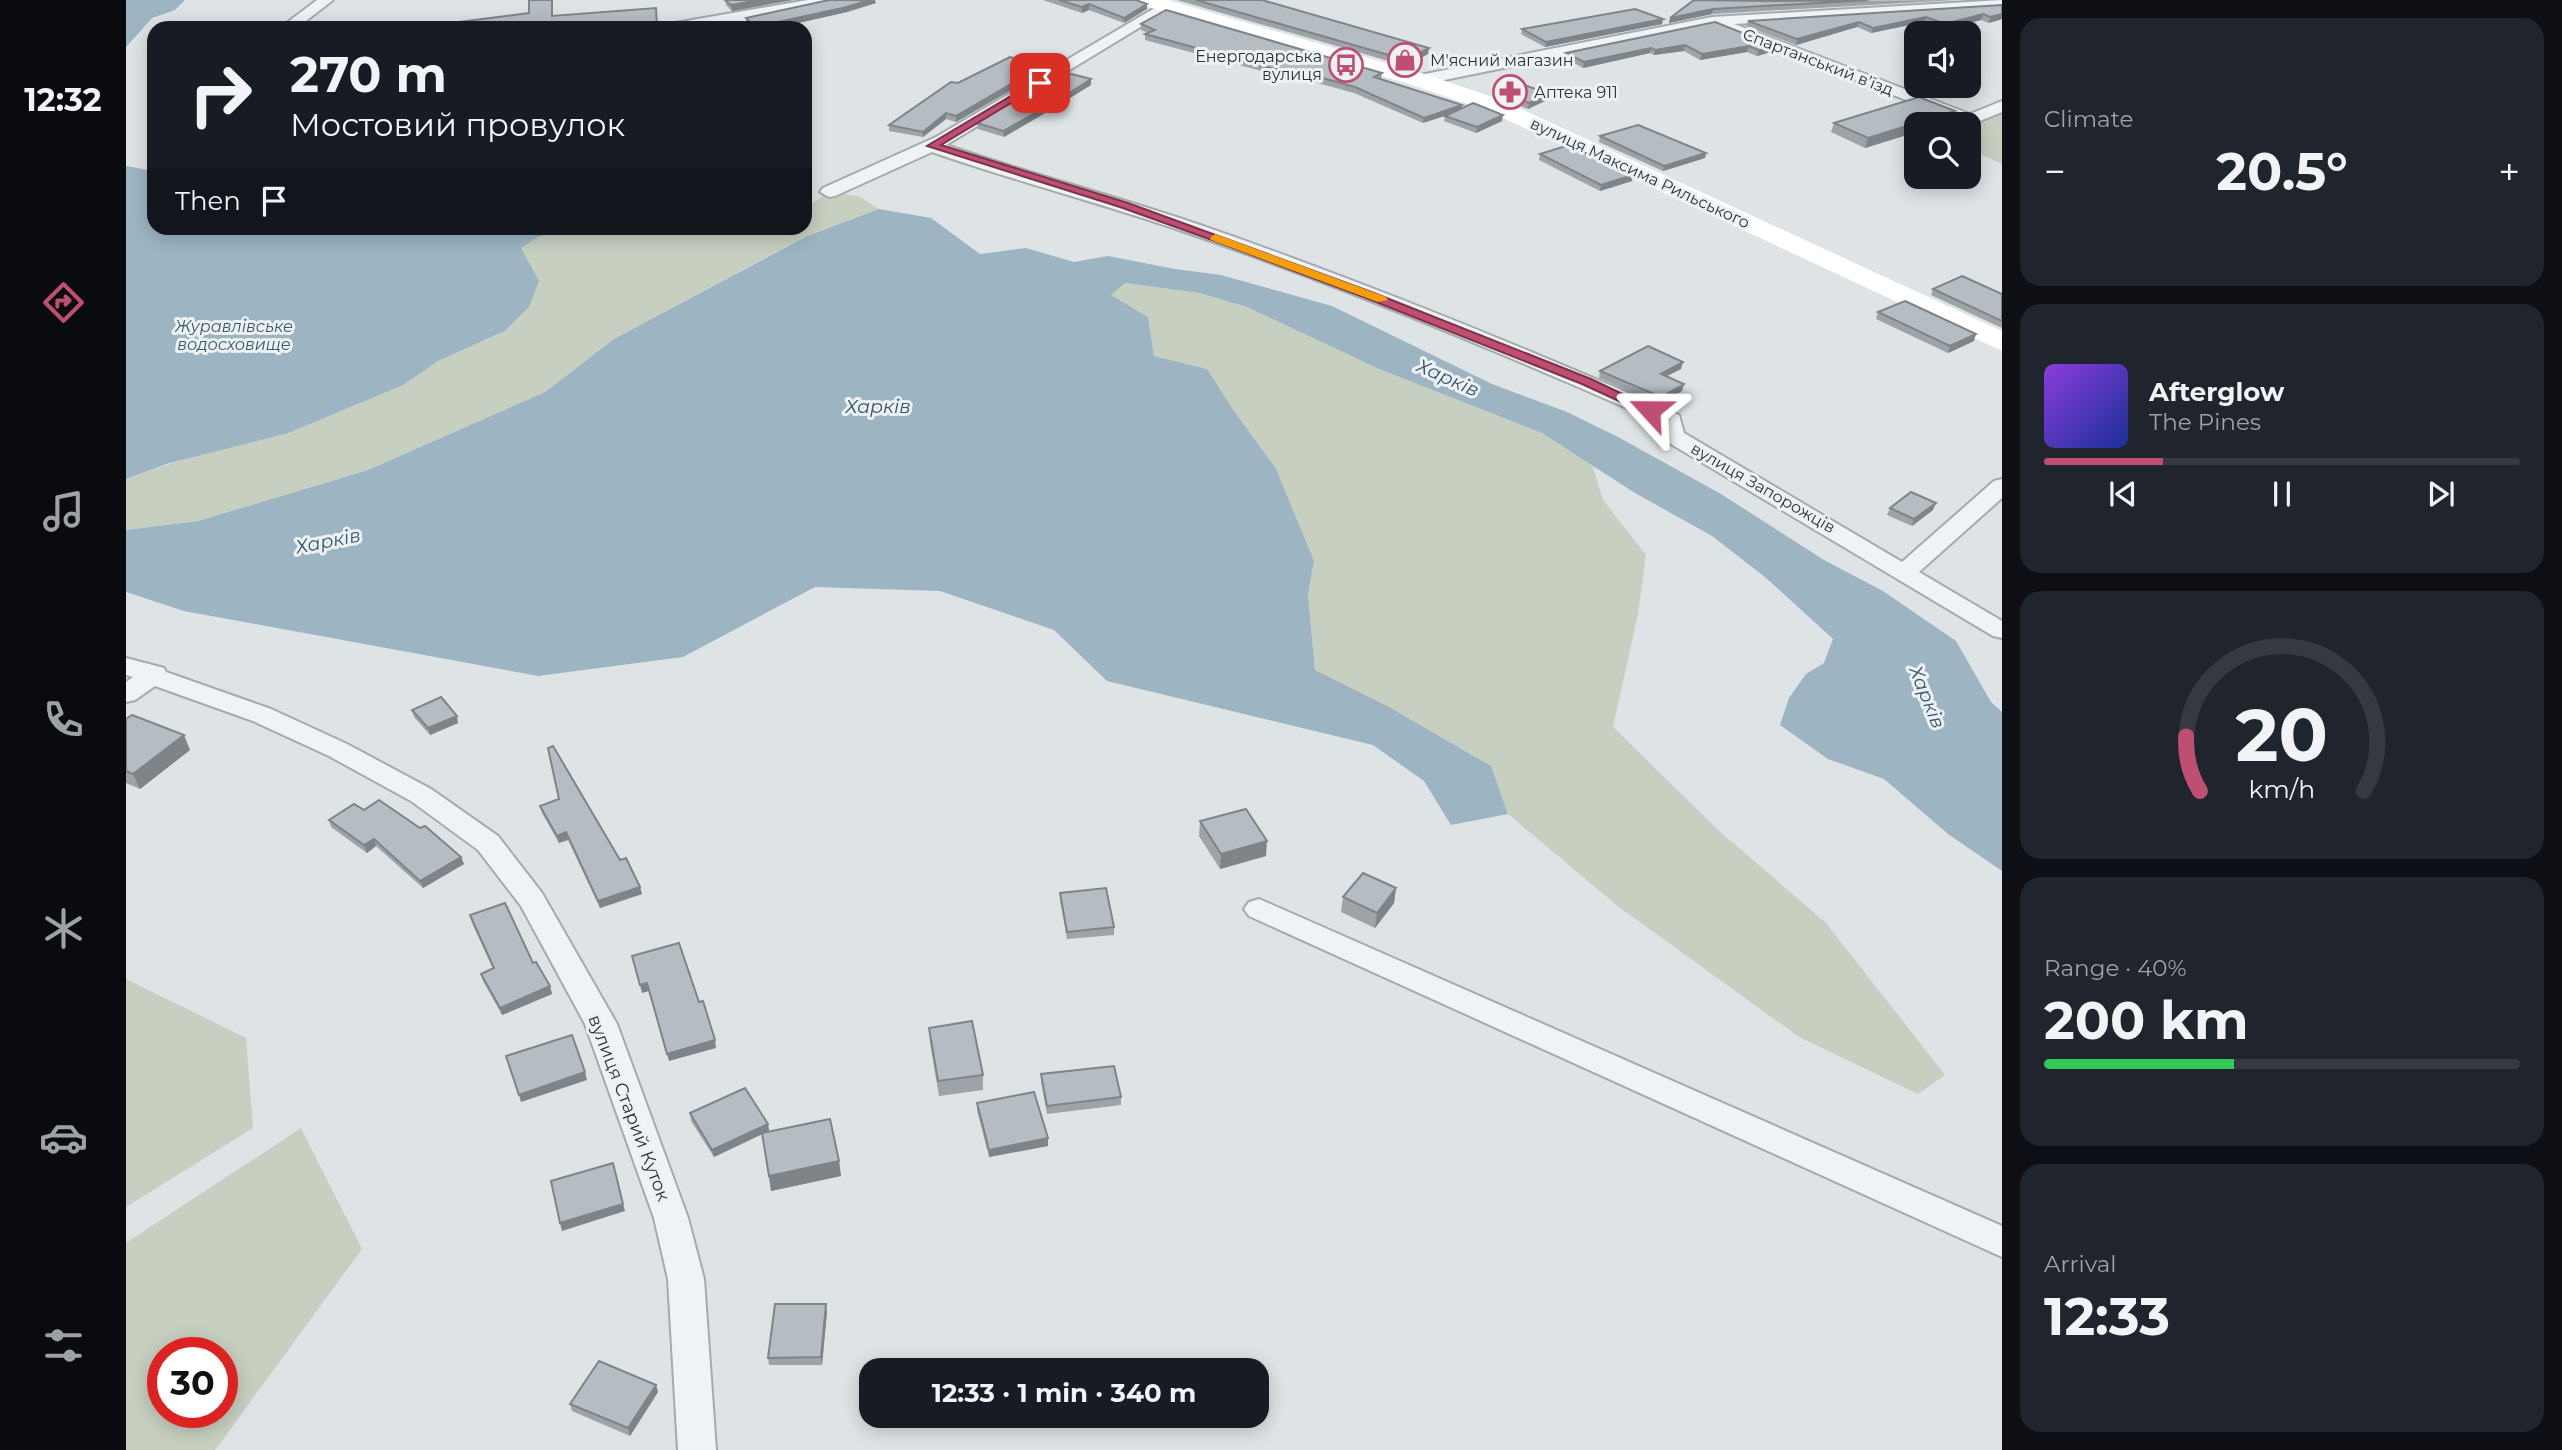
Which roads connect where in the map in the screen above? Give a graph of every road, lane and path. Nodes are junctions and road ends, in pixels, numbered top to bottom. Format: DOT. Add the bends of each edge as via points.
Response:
graph roads {
  1 [pos="326,0"];
  2 [pos="824,0"];
  3 [pos="1155,3"];
  4 [pos="2002,4"];
  5 [pos="297,21"];
  6 [pos="707,21"];
  7 [pos="1712,21"];
  8 [pos="1420,80"];
  9 [pos="2002,106"];
  10 [pos="932,146"];
  11 [pos="829,192"];
  12 [pos="2002,342"];
  13 [pos="2002,486"];
  14 [pos="1906,571"];
  15 [pos="2002,631"];
  16 [pos="126,666"];
  17 [pos="155,674"];
  18 [pos="126,694"];
  19 [pos="1259,909"];
  20 [pos="2002,1242"];
  21 [pos="697,1450"];
  1 -- 5 [label="street"];
  2 -- 6 [label="street"];
  3 -- 8 [label="main road, вулиця Максима Рильського"];
  3 -- 10 [label="street"];
  4 -- 7 [label="street"];
  7 -- 8 [label="street"];
  7 -- 9 [label="street, Спартанський в’їзд" via="1970,120"];
  8 -- 12 [label="main road, вулиця Максима Рильського" via="1496,106"];
  10 -- 11 [label="street"];
  10 -- 14 [label="street, вулиця Запорожців" via="1224,241 1586,382 1671,420 1674,436"];
  13 -- 14 [label="street"];
  14 -- 15 [label="street, вулиця Запорожців"];
  16 -- 17 [label="street, вулиця Старий Куток"];
  17 -- 18 [label="street"];
  17 -- 21 [label="street, вулиця Старий Куток" via="338,750 421,795 488,843 531,900 601,1024 671,1218 686,1279"];
  19 -- 20 [label="street"];
}
